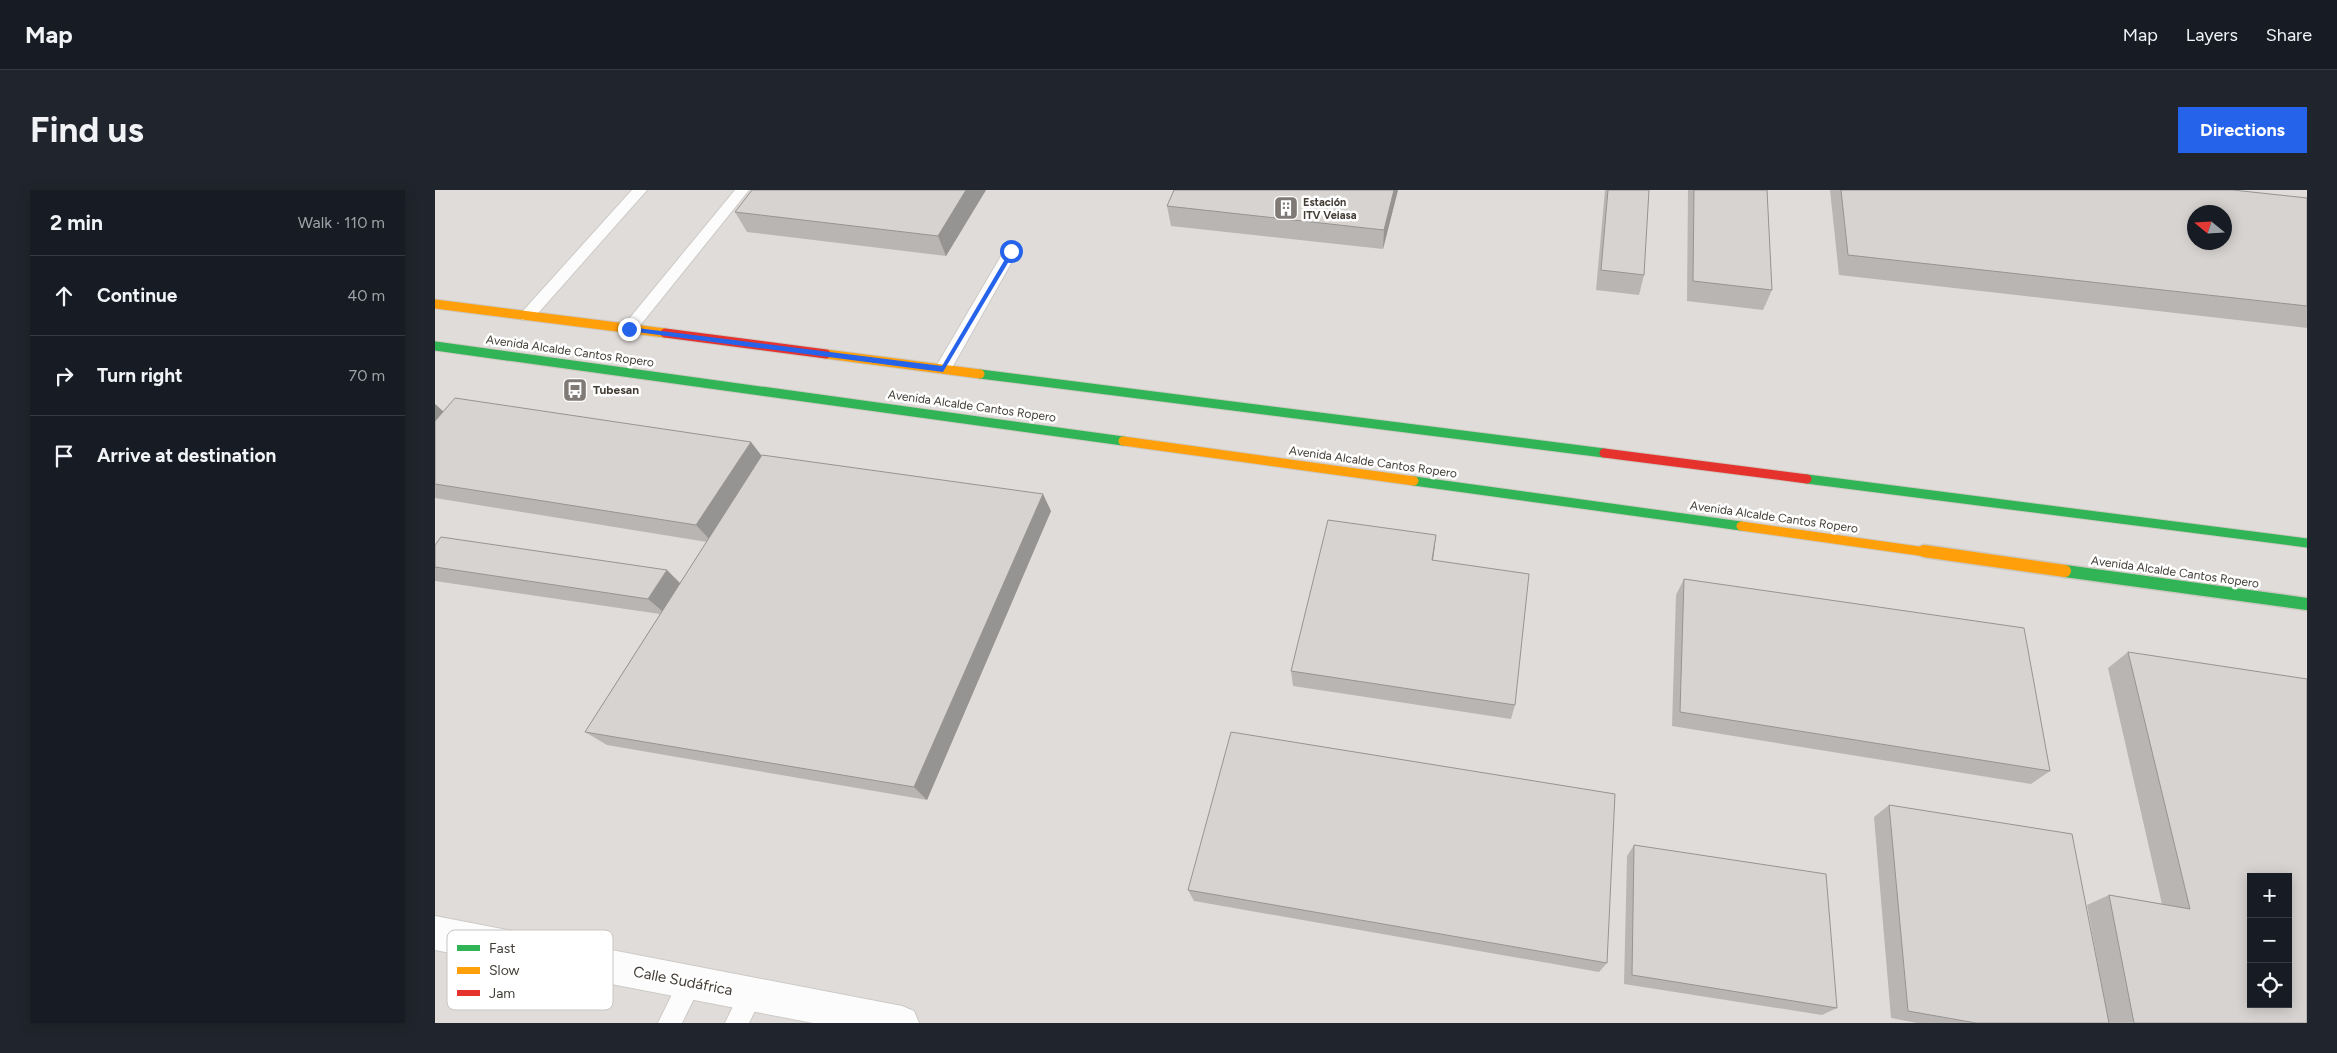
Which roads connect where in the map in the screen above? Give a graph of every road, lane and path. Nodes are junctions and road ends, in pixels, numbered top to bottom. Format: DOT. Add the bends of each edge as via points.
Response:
graph roads {
  1 [pos="640,190"];
  2 [pos="742,190"];
  3 [pos="1011,251"];
  4 [pos="435,304"];
  5 [pos="527,316"];
  6 [pos="629,329"];
  7 [pos="435,346"];
  8 [pos="943,369"];
  9 [pos="2307,543"];
  10 [pos="2307,604"];
  11 [pos="613,969"];
  12 [pos="690,982"];
  13 [pos="751,994"];
  14 [pos="669,1023"];
  15 [pos="737,1023"];
  16 [pos="902,1023"];
  1 -- 5 [label="lane"];
  2 -- 6 [label="lane"];
  3 -- 8 [label="lane"];
  4 -- 5 [label="main road"];
  5 -- 6 [label="main road"];
  6 -- 8 [label="main road"];
  7 -- 10 [label="main road, Avenida Alcalde Cantos Ropero"];
  8 -- 9 [label="main road"];
  11 -- 12 [label="street, Calle Sudáfrica"];
  12 -- 13 [label="street, Calle Sudáfrica"];
  12 -- 14 [label="lane"];
  13 -- 15 [label="lane"];
  13 -- 16 [label="street, Calle Sudáfrica"];
}
